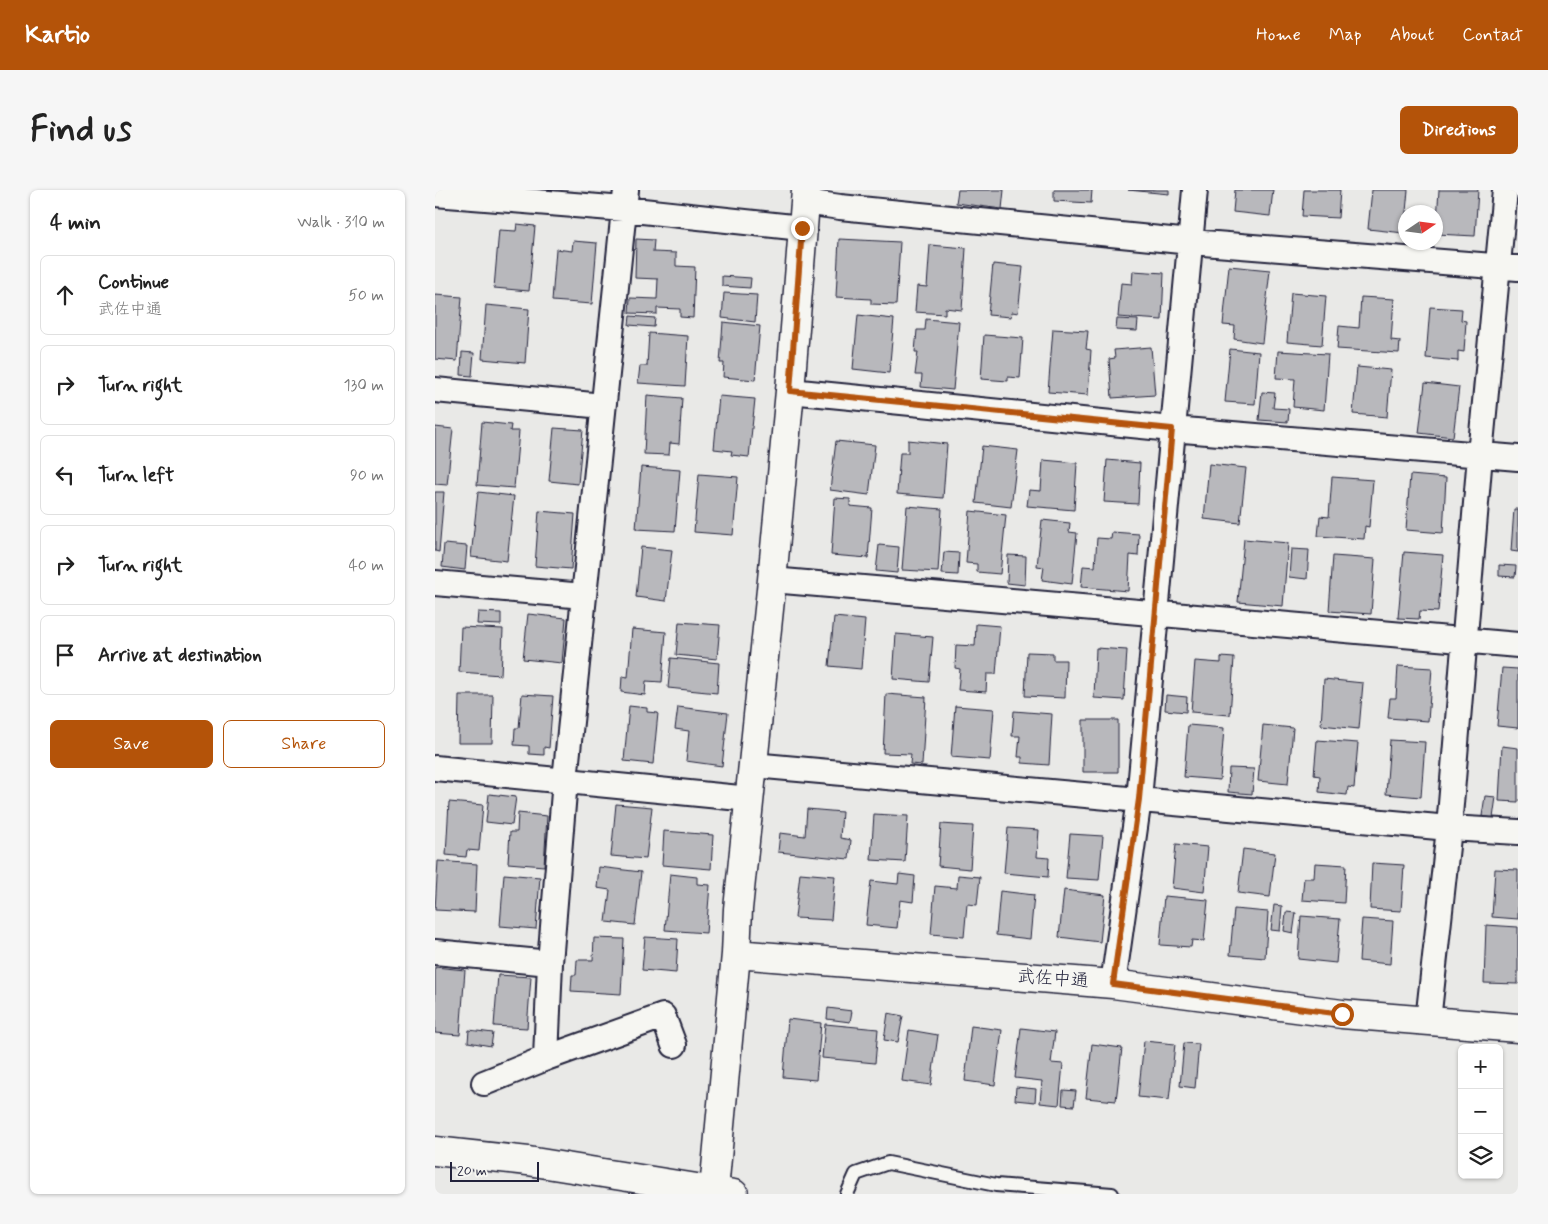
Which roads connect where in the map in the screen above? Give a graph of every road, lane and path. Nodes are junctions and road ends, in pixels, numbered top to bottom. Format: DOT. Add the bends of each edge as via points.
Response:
graph roads {
  1 [pos="1195,190"];
  2 [pos="1505,190"];
  3 [pos="450,194"];
  4 [pos="625,199"];
  5 [pos="809,203"];
  6 [pos="1191,242"];
  7 [pos="1508,267"];
  8 [pos="435,390"];
  9 [pos="790,391"];
  10 [pos="603,406"];
  11 [pos="1172,429"];
  12 [pos="1480,455"];
  13 [pos="1518,458"];
  14 [pos="772,580"];
  15 [pos="435,583"];
  16 [pos="584,596"];
  17 [pos="1155,612"];
  18 [pos="1465,640"];
  19 [pos="1518,645"];
  20 [pos="753,765"];
  21 [pos="435,768"];
  22 [pos="565,780"];
  23 [pos="750,799"];
  24 [pos="1139,799"];
  25 [pos="1449,828"];
  26 [pos="1518,832"];
  27 [pos="435,952"];
  28 [pos="736,954"];
  29 [pos="550,962"];
  30 [pos="1113,984"];
  31 [pos="1428,1021"];
  32 [pos="1518,1028"];
  33 [pos="673,1045"];
  34 [pos="546,1058"];
  35 [pos="484,1083"];
  36 [pos="435,1151"];
  37 [pos="724,1192"];
  38 [pos="847,1194"];
  39 [pos="1112,1194"];
  1 -- 6 [label="street"];
  2 -- 7 [label="street"];
  3 -- 4 [label="street"];
  4 -- 5 [label="street"];
  4 -- 10 [label="street"];
  5 -- 6 [label="street"];
  5 -- 9 [label="street"];
  6 -- 7 [label="street"];
  6 -- 11 [label="street"];
  7 -- 12 [label="street"];
  8 -- 10 [label="street"];
  9 -- 11 [label="street"];
  9 -- 14 [label="street"];
  10 -- 16 [label="street"];
  11 -- 12 [label="street"];
  11 -- 17 [label="street"];
  12 -- 13 [label="street"];
  12 -- 18 [label="street"];
  14 -- 17 [label="street"];
  14 -- 20 [label="street"];
  15 -- 16 [label="street"];
  16 -- 22 [label="street"];
  17 -- 18 [label="street"];
  17 -- 24 [label="street"];
  18 -- 19 [label="street"];
  18 -- 25 [label="street"];
  20 -- 23 [label="street"];
  20 -- 24 [label="street"];
  21 -- 22 [label="street"];
  22 -- 23 [label="street"];
  22 -- 29 [label="street"];
  23 -- 28 [label="street"];
  24 -- 25 [label="street"];
  24 -- 30 [label="street"];
  25 -- 26 [label="street"];
  25 -- 31 [label="street"];
  27 -- 29 [label="street"];
  28 -- 30 [label="street, 武佐中通"];
  28 -- 37 [label="street"];
  29 -- 34 [label="street"];
  30 -- 31 [label="street, 武佐中通" via="1342,1014"];
  31 -- 32 [label="street, 武佐中通"];
  33 -- 34 [label="street" via="663,1016"];
  34 -- 35 [label="street"];
  36 -- 37 [label="street" via="528,1161"];
  38 -- 39 [label="lane" via="855,1174 888,1163 996,1185"];
}
